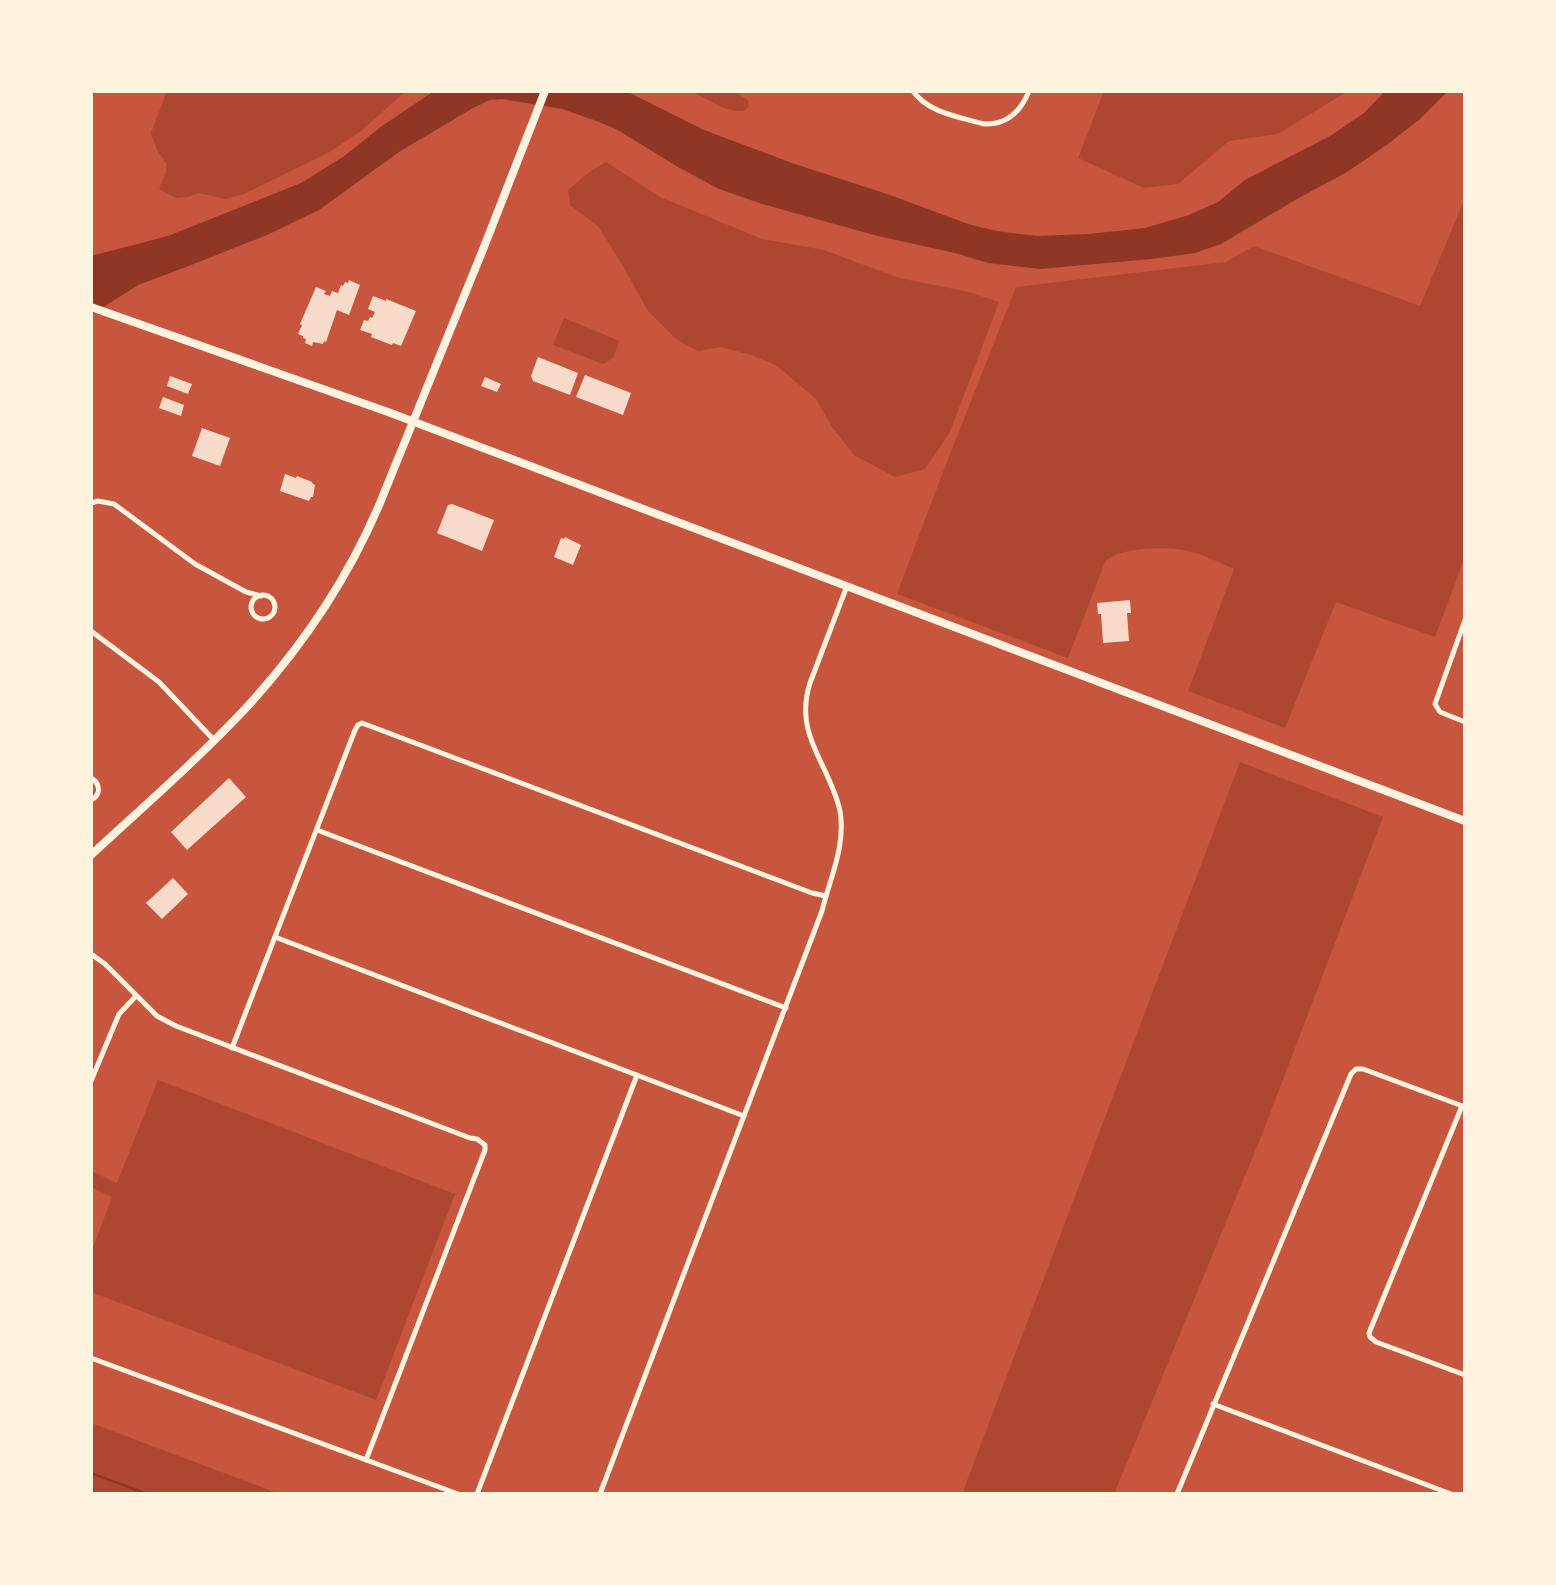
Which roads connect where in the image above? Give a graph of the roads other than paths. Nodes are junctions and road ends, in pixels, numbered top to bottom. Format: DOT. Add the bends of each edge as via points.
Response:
graph roads {
  1 [pos="545,91"];
  2 [pos="913,91"];
  3 [pos="1029,91"];
  4 [pos="91,307"];
  5 [pos="413,421"];
  6 [pos="91,503"];
  7 [pos="847,586"];
  8 [pos="246,592"];
  9 [pos="261,596"];
  10 [pos="251,606"];
  11 [pos="1465,620"];
  12 [pos="91,631"];
  13 [pos="1465,722"];
  14 [pos="214,740"];
  15 [pos="91,778"];
  16 [pos="91,800"];
  17 [pos="1465,821"];
  18 [pos="317,830"];
  19 [pos="91,855"];
  20 [pos="826,897"];
  21 [pos="275,937"];
  22 [pos="91,954"];
  23 [pos="136,996"];
  24 [pos="786,1008"];
  25 [pos="232,1048"];
  26 [pos="637,1074"];
  27 [pos="91,1081"];
  28 [pos="1464,1106"];
  29 [pos="744,1116"];
  30 [pos="91,1358"];
  31 [pos="1465,1375"];
  32 [pos="1213,1404"];
  33 [pos="366,1460"];
  34 [pos="458,1494"];
  35 [pos="477,1494"];
  36 [pos="600,1494"];
  37 [pos="1177,1494"];
  38 [pos="1451,1494"];
  1 -- 5 [label="main road"];
  2 -- 3 [label="street" via="934,109 993,125 1016,114"];
  4 -- 5 [label="main road"];
  5 -- 7 [label="main road"];
  5 -- 14 [label="main road" via="369,528 329,599 281,667"];
  6 -- 8 [label="street" via="114,504 195,564"];
  7 -- 17 [label="main road"];
  7 -- 20 [label="street" via="806,699 809,735 832,788 841,828"];
  8 -- 9 [label="street"];
  8 -- 10 [label="street"];
  9 -- 10 [label="street"];
  9 -- 10 [label="street" via="274,603 273,615 258,619"];
  11 -- 13 [label="street" via="1436,699 1436,708"];
  12 -- 14 [label="street" via="159,682"];
  14 -- 19 [label="main road"];
  15 -- 16 [label="street" via="99,790"];
  18 -- 20 [label="street" via="355,730 360,724 369,724"];
  18 -- 21 [label="street"];
  18 -- 24 [label="street"];
  20 -- 24 [label="street"];
  21 -- 25 [label="street"];
  21 -- 26 [label="street"];
  22 -- 23 [label="street"];
  23 -- 25 [label="street" via="163,1020"];
  23 -- 27 [label="street" via="119,1014"];
  24 -- 29 [label="street"];
  25 -- 33 [label="street" via="485,1145"];
  26 -- 29 [label="street"];
  26 -- 35 [label="street"];
  28 -- 31 [label="street" via="1370,1337"];
  28 -- 32 [label="street" via="1363,1069 1351,1074"];
  29 -- 36 [label="street"];
  30 -- 33 [label="street"];
  32 -- 37 [label="street"];
  32 -- 38 [label="street"];
  33 -- 34 [label="street"];
}
